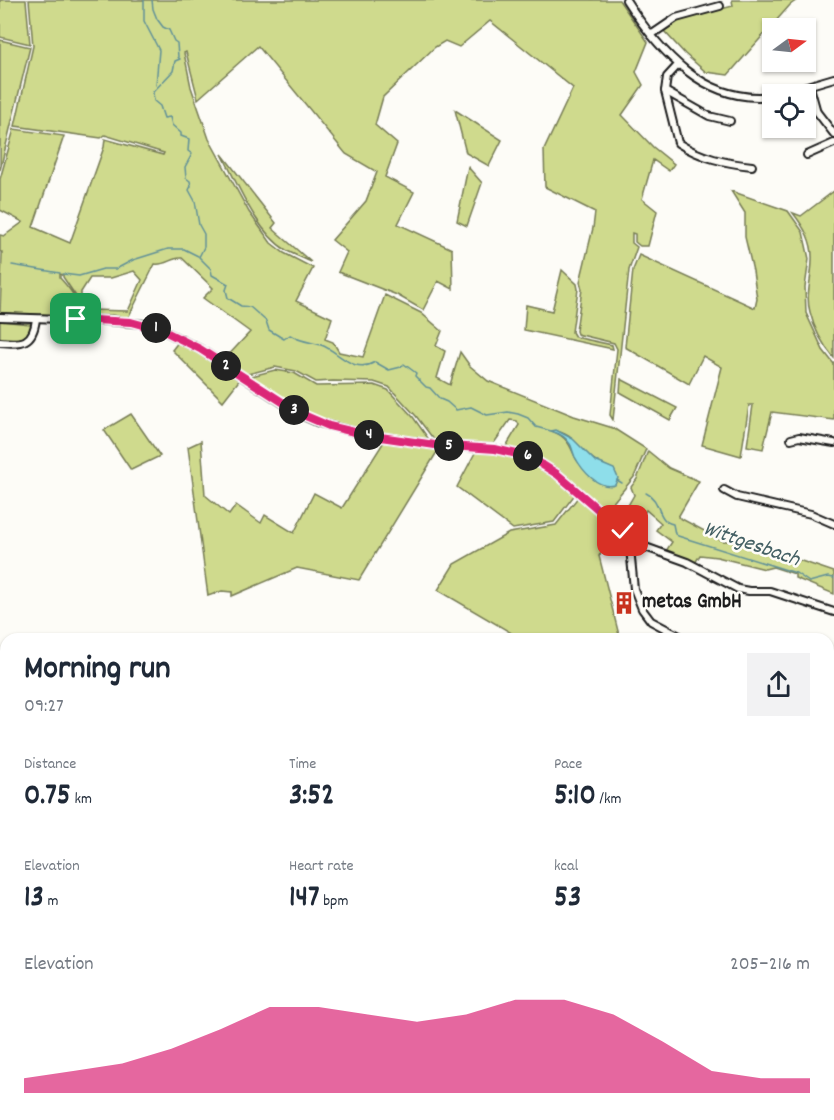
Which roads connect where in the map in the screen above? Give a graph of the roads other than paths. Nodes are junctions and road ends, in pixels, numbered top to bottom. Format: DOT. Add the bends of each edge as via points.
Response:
graph roads {
  1 [pos="626,0"];
  2 [pos="720,6"];
  3 [pos="651,35"];
  4 [pos="678,65"];
  5 [pos="834,78"];
  6 [pos="816,85"];
  7 [pos="665,91"];
  8 [pos="762,96"];
  9 [pos="816,108"];
  10 [pos="730,121"];
  11 [pos="834,134"];
  12 [pos="834,143"];
  13 [pos="807,155"];
  14 [pos="752,166"];
  15 [pos="0,317"];
  16 [pos="36,319"];
  17 [pos="0,342"];
  18 [pos="791,440"];
  19 [pos="834,443"];
  20 [pos="724,490"];
  21 [pos="834,524"];
  22 [pos="640,545"];
  23 [pos="834,612"];
  24 [pos="673,633"];
  1 -- 3 [label="street"];
  2 -- 3 [label="street" via="676,18"];
  3 -- 4 [label="street"];
  4 -- 7 [label="street" via="667,77"];
  4 -- 8 [label="street" via="696,79 721,90"];
  5 -- 6 [label="street"];
  7 -- 10 [label="street" via="709,116"];
  7 -- 14 [label="street" via="678,143 694,153"];
  9 -- 11 [label="street"];
  12 -- 13 [label="street"];
  15 -- 16 [label="street"];
  16 -- 17 [label="street" via="35,330 26,341"];
  16 -- 24 [label="street" via="131,322 155,327 200,349 301,414 329,426 378,437 495,449 530,457 557,474 623,531 630,548 634,589 642,609 651,621"];
  18 -- 19 [label="street" via="799,437"];
  20 -- 21 [label="street"];
  22 -- 23 [label="street" via="687,562 738,589 770,591"];
}
